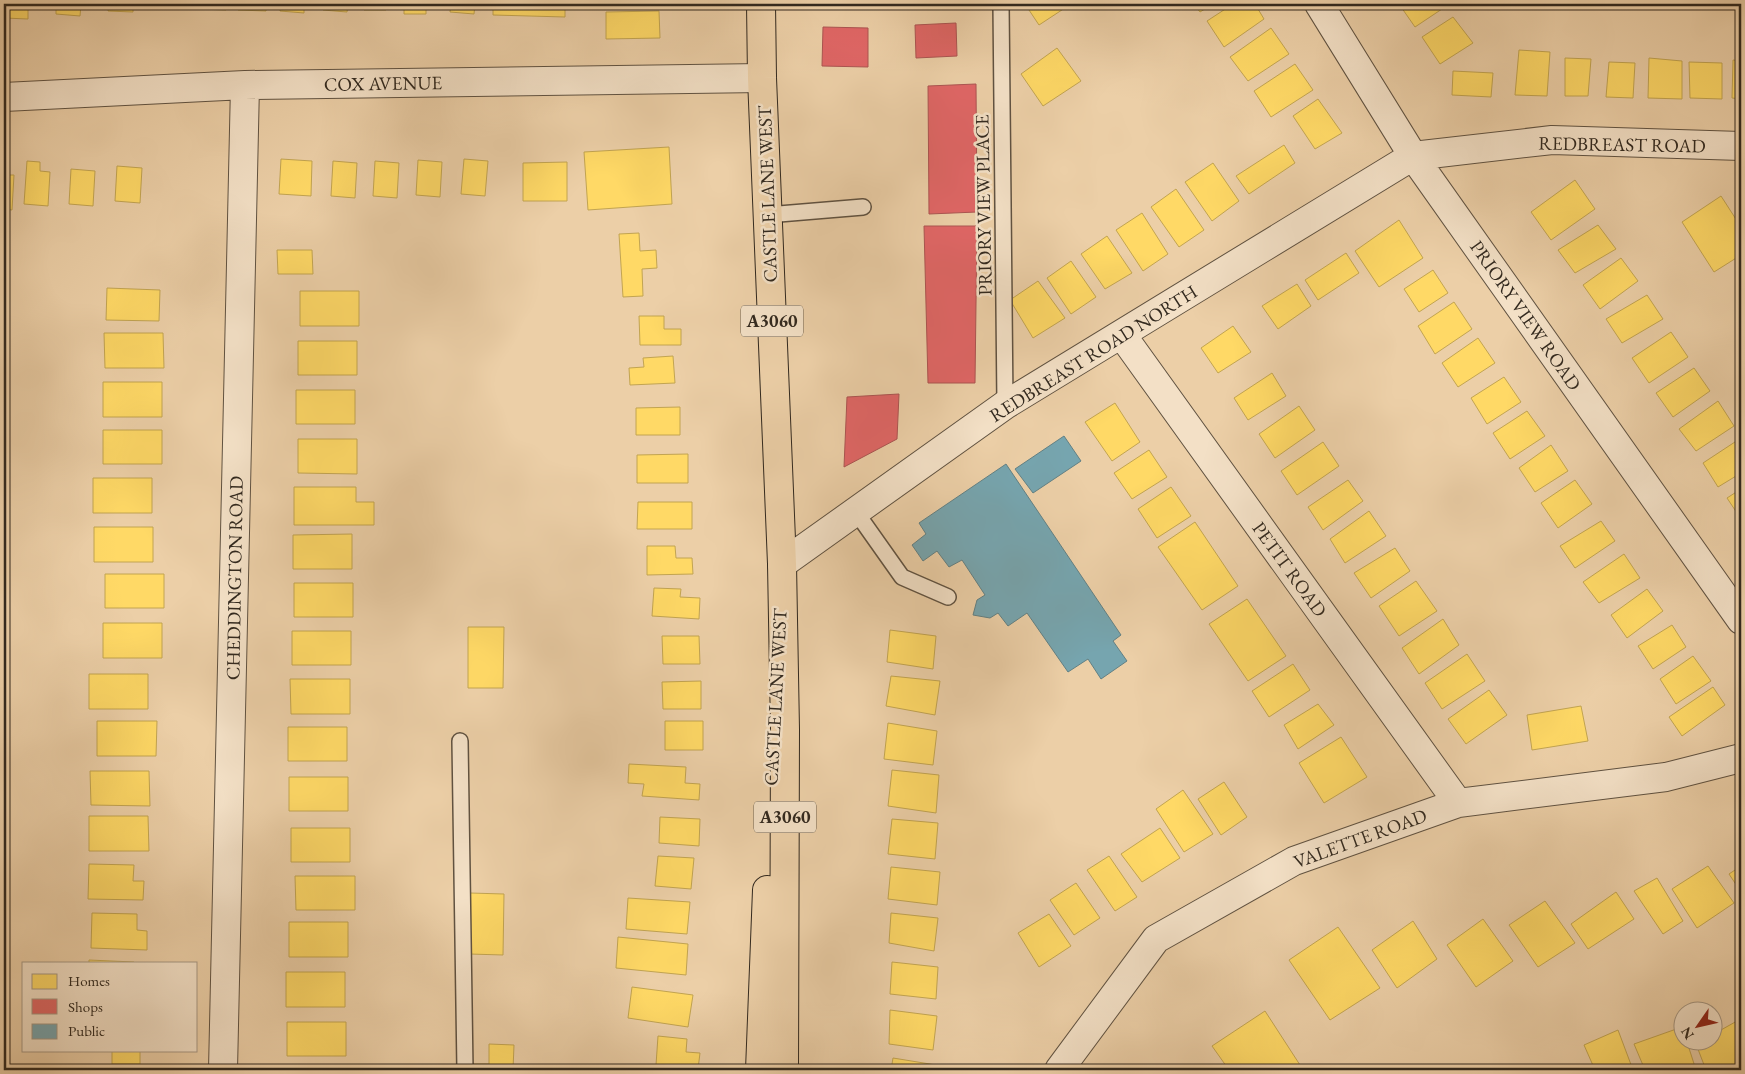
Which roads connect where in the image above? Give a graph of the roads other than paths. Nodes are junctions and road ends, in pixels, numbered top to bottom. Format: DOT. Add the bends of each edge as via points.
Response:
graph roads {
  1 [pos="761,4"];
  2 [pos="1001,4"];
  3 [pos="1319,4"];
  4 [pos="762,78"];
  5 [pos="245,85"];
  6 [pos="4,97"];
  7 [pos="1741,146"];
  8 [pos="1413,156"];
  9 [pos="863,207"];
  10 [pos="767,215"];
  11 [pos="1122,335"];
  12 [pos="1005,406"];
  13 [pos="856,512"];
  14 [pos="782,564"];
  15 [pos="948,597"];
  16 [pos="1741,620"];
  17 [pos="460,741"];
  18 [pos="1741,758"];
  19 [pos="1458,803"];
  20 [pos="223,1070"];
  21 [pos="465,1070"];
  22 [pos="760,1070"];
  23 [pos="784,1070"];
  24 [pos="1059,1070"];
  1 -- 4 [label="main road, CASTLE LANE WEST / A3060"];
  2 -- 12 [label="lane, PRIORY VIEW PLACE"];
  3 -- 8 [label="street, PRIORY VIEW ROAD"];
  4 -- 5 [label="street, COX AVENUE"];
  4 -- 10 [label="main road, CASTLE LANE WEST / A3060"];
  5 -- 6 [label="street, COX AVENUE"];
  5 -- 20 [label="street, CHEDDINGTON ROAD"];
  7 -- 8 [label="street, REDBREAST ROAD" via="1552,140"];
  8 -- 11 [label="street, REDBREAST ROAD NORTH"];
  8 -- 16 [label="street, PRIORY VIEW ROAD"];
  9 -- 10 [label="lane"];
  10 -- 14 [label="main road, CASTLE LANE WEST / A3060"];
  11 -- 12 [label="street, REDBREAST ROAD NORTH"];
  11 -- 19 [label="street, PETIT ROAD"];
  12 -- 13 [label="street, REDBREAST ROAD NORTH"];
  13 -- 14 [label="street, REDBREAST ROAD NORTH"];
  13 -- 15 [label="lane" via="902,577"];
  14 -- 22 [label="main road, CASTLE LANE WEST / A3060" via="774,683"];
  14 -- 23 [label="main road, CASTLE LANE WEST / A3060"];
  17 -- 21 [label="lane"];
  18 -- 19 [label="street, VALETTE ROAD" via="1666,777"];
  19 -- 24 [label="street, VALETTE ROAD" via="1294,861 1156,939"];
}
